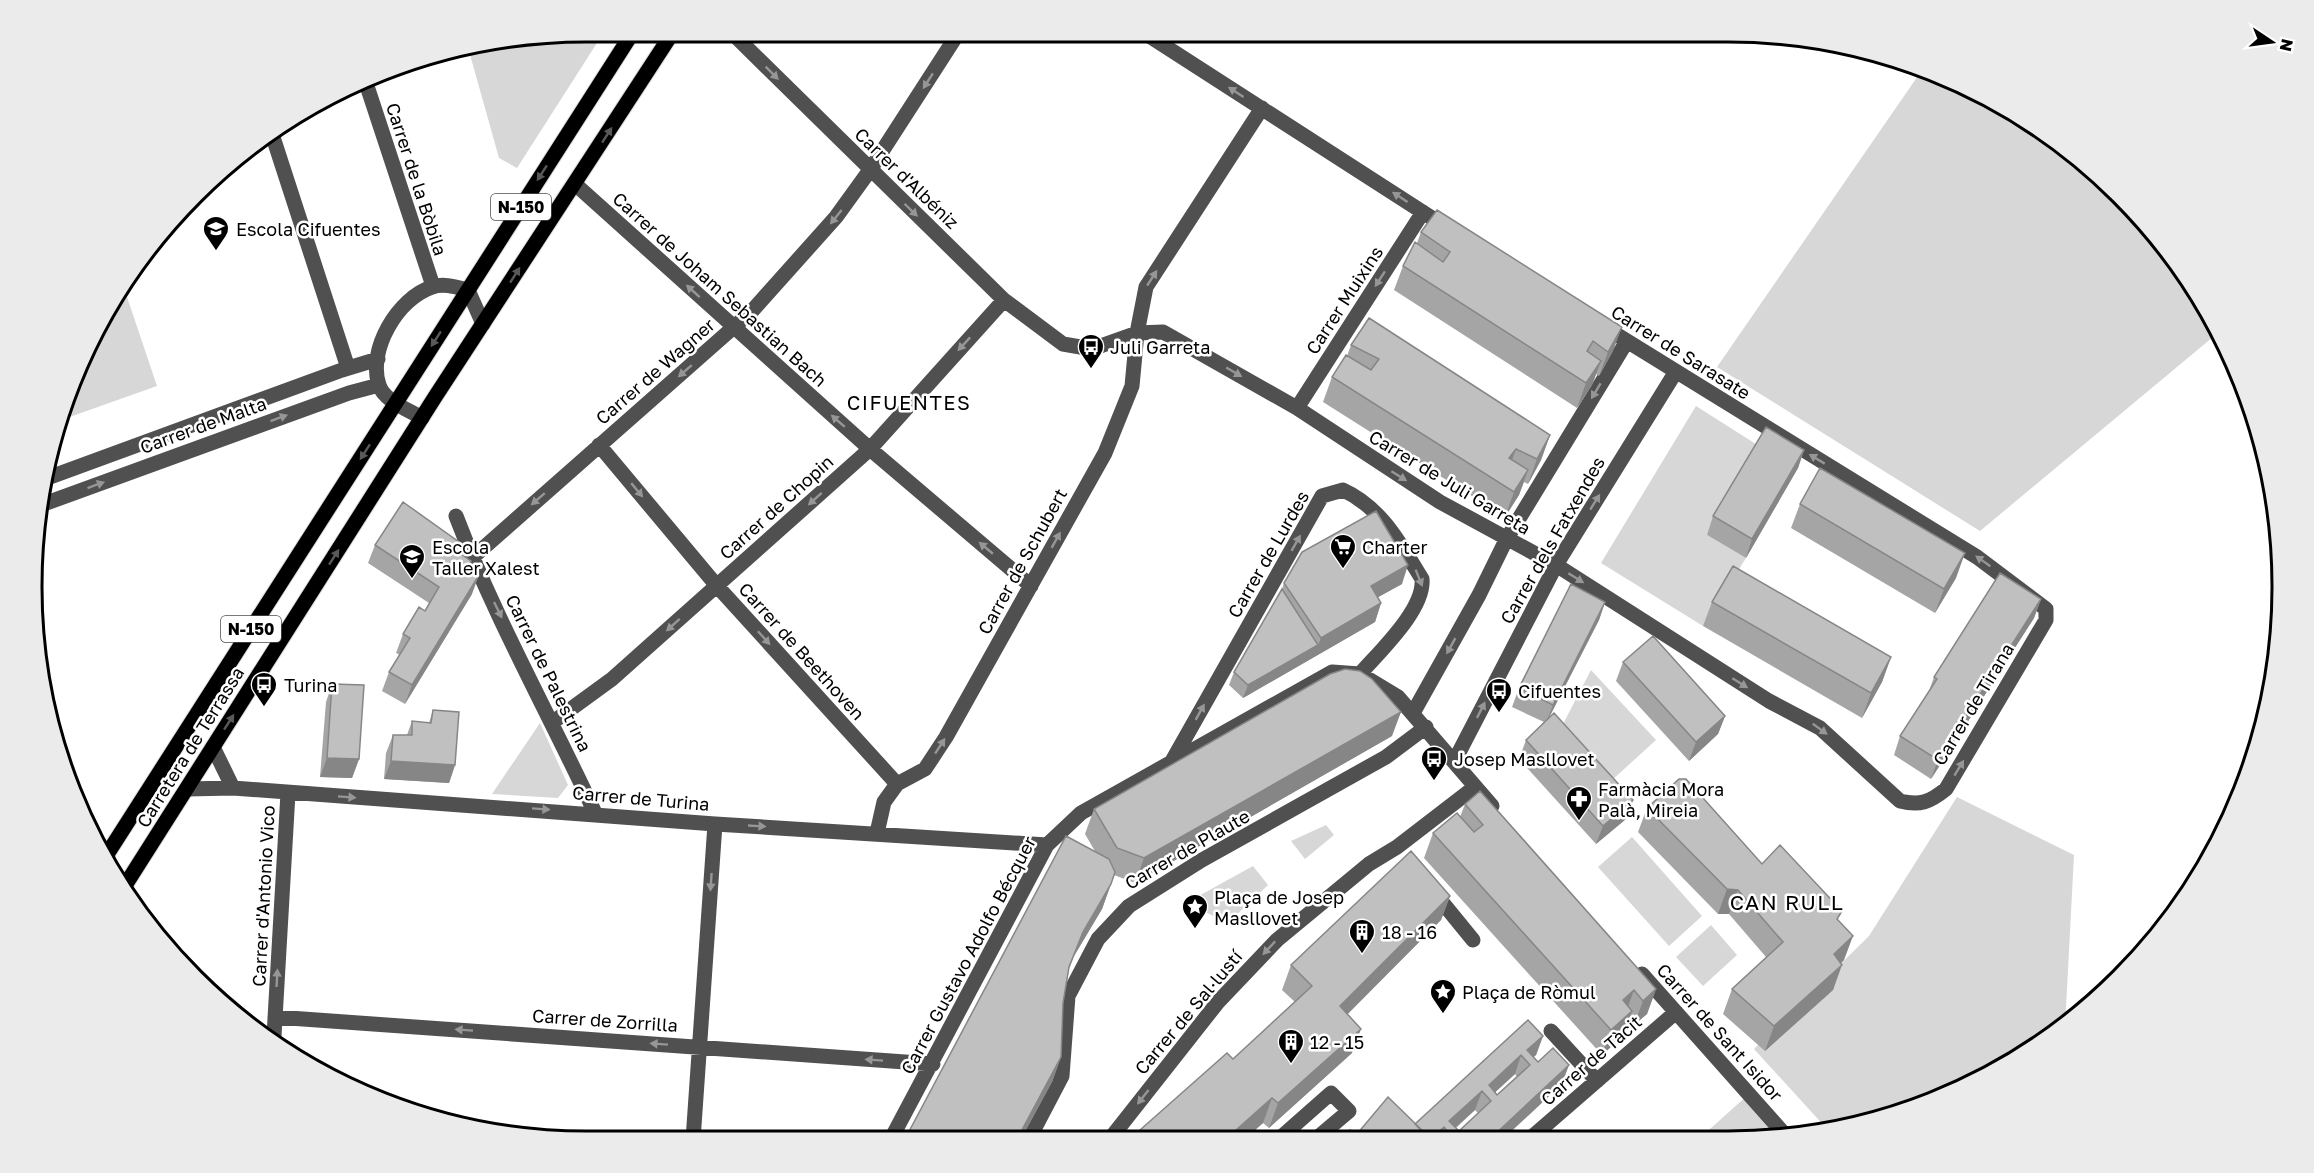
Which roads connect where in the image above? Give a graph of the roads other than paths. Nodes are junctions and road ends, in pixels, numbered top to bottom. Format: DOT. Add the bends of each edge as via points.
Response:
graph roads {
  1 [pos="627,42"];
  2 [pos="667,42"];
  3 [pos="741,42"];
  4 [pos="953,42"];
  5 [pos="1159,42"];
  6 [pos="368,88"];
  7 [pos="1262,108"];
  8 [pos="274,141"];
  9 [pos="870,170"];
  10 [pos="575,184"];
  11 [pos="1424,212"];
  12 [pos="1462,237"];
  13 [pos="433,286"];
  14 [pos="468,290"];
  15 [pos="1004,300"];
  16 [pos="1588,317"];
  17 [pos="483,324"];
  18 [pos="734,329"];
  19 [pos="1137,333"];
  20 [pos="1627,341"];
  21 [pos="1063,344"];
  22 [pos="378,359"];
  23 [pos="348,368"];
  24 [pos="1675,373"];
  25 [pos="379,385"];
  26 [pos="396,402"];
  27 [pos="1297,408"];
  28 [pos="422,418"];
  29 [pos="599,445"];
  30 [pos="870,449"];
  31 [pos="53,476"];
  32 [pos="49,502"];
  33 [pos="456,516"];
  34 [pos="1506,540"];
  35 [pos="472,558"];
  36 [pos="1556,565"];
  37 [pos="717,586"];
  38 [pos="1031,586"];
  39 [pos="2046,609"];
  40 [pos="1355,673"];
  41 [pos="1413,713"];
  42 [pos="553,722"];
  43 [pos="1426,727"];
  44 [pos="213,747"];
  45 [pos="1454,762"];
  46 [pos="1171,763"];
  47 [pos="897,784"];
  48 [pos="1475,787"];
  49 [pos="233,788"];
  50 [pos="187,789"];
  51 [pos="288,794"];
  52 [pos="1917,805"];
  53 [pos="595,813"];
  54 [pos="1505,821"];
  55 [pos="715,824"];
  56 [pos="877,833"];
  57 [pos="1047,845"];
  58 [pos="110,850"];
  59 [pos="128,880"];
  60 [pos="1425,881"];
  61 [pos="1473,940"];
  62 [pos="1629,959"];
  63 [pos="1676,1012"];
  64 [pos="275,1017"];
  65 [pos="1551,1031"];
  66 [pos="274,1032"];
  67 [pos="700,1046"];
  68 [pos="933,1064"];
  69 [pos="1597,1081"];
  70 [pos="1779,1128"];
  71 [pos="694,1131"];
  72 [pos="895,1131"];
  73 [pos="1033,1131"];
  74 [pos="1116,1131"];
  75 [pos="1288,1131"];
  76 [pos="1325,1131"];
  77 [pos="1539,1131"];
  1 -- 14 [label="main road, Carretera de Terrassa / N-150, one-way"];
  10 -- 2 [label="main road, Carretera de Terrassa / N-150, one-way"];
  3 -- 9 [label="street, Carrer d'Albéniz, one-way"];
  4 -- 9 [label="street, Carrer de Wagner, one-way"];
  7 -- 5 [label="street, one-way"];
  6 -- 13 [label="street, Carrer de la Bòbila"];
  11 -- 7 [label="street, one-way"];
  19 -- 7 [label="street, Carrer de Schubert, one-way" via="1146,287"];
  8 -- 23 [label="street"];
  9 -- 15 [label="street, Carrer d'Albéniz, one-way"];
  9 -- 18 [label="street, Carrer de Wagner, one-way" via="836,217"];
  17 -- 10 [label="main road, Carretera de Terrassa / N-150, one-way"];
  18 -- 10 [label="street, Carrer de Joham Sebastian Bach, one-way"];
  11 -- 12 [label="street"];
  11 -- 27 [label="street, Carrer Muixins, one-way"];
  13 -- 14 [label="street"];
  13 -- 22 [label="street" via="414,296 399,313 387,330"];
  14 -- 17 [label="street"];
  14 -- 26 [label="main road, Carretera de Terrassa / N-150, one-way"];
  15 -- 21 [label="street, Carrer d'Albéniz"];
  15 -- 30 [label="street, Carrer de Chopin, one-way"];
  16 -- 20 [label="street, Carrer de Sarasate"];
  17 -- 28 [label="main road, Carretera de Terrassa / N-150"];
  18 -- 29 [label="street, Carrer de Wagner, one-way"];
  30 -- 18 [label="street, Carrer de Joham Sebastian Bach, one-way"];
  19 -- 21 [label="street, Carrer de Juli Garreta" via="1092,349"];
  19 -- 27 [label="street, Carrer de Juli Garreta, one-way" via="1163,332"];
  38 -- 19 [label="street, Carrer de Schubert, one-way" via="1106,453 1132,386"];
  20 -- 24 [label="street, Carrer de Sarasate"];
  20 -- 34 [label="street, Carrer dels Fatxendes, one-way"];
  22 -- 23 [label="street, Carrer de Malta"];
  22 -- 25 [label="street"];
  23 -- 31 [label="street, Carrer de Malta"];
  36 -- 24 [label="street, Carrer dels Fatxendes, one-way"];
  39 -- 24 [label="street, Carrer de Sarasate, one-way" via="1977,557"];
  25 -- 26 [label="street"];
  32 -- 25 [label="street, Carrer de Malta, one-way"];
  26 -- 28 [label="street"];
  26 -- 58 [label="main road, Carretera de Terrassa / N-150, one-way"];
  27 -- 34 [label="street, Carrer de Juli Garreta, one-way"];
  44 -- 28 [label="main road, Carretera de Terrassa / N-150, one-way"];
  29 -- 35 [label="street, Carrer de Wagner, one-way"];
  29 -- 37 [label="street, Carrer de Beethoven, one-way"];
  30 -- 37 [label="street, Carrer de Chopin, one-way"];
  38 -- 30 [label="street, Carrer de Joham Sebastian Bach, one-way"];
  33 -- 35 [label="street, Carrer de Palestrina"];
  34 -- 36 [label="street, Carrer de Juli Garreta"];
  34 -- 41 [label="street, Carrer dels Fatxendes, one-way"];
  35 -- 42 [label="street, Carrer de Palestrina, one-way"];
  45 -- 36 [label="street, Carrer dels Fatxendes, one-way"];
  36 -- 52 [label="street, Carrer de Juli Garreta, one-way" via="1769,701 1820,728 1900,801"];
  37 -- 42 [label="street, Carrer de Chopin, one-way" via="612,680"];
  37 -- 47 [label="street, Carrer de Beethoven, one-way"];
  47 -- 38 [label="street, Carrer de Schubert, one-way" via="925,769"];
  52 -- 39 [label="street, Carrer de Tirana, one-way" via="1933,800 1946,789 2046,620"];
  40 -- 41 [label="street" via="1398,698"];
  40 -- 46 [label="street, Carrer Gustavo Adolfo Bécquer" via="1332,672"];
  46 -- 40 [label="street, Carrer de Lurdes, one-way" via="1322,496 1343,490 1364,500 1377,513 1422,579 1423,591 1416,606"];
  41 -- 43 [label="street"];
  42 -- 53 [label="street, Carrer de Palestrina"];
  43 -- 45 [label="street"];
  43 -- 73 [label="street, Carrer de Plaute" via="1386,757 1202,860 1129,906 1098,939 1068,996 1062,1076"];
  44 -- 49 [label="street"];
  44 -- 50 [label="main road, Carretera de Terrassa / N-150"];
  45 -- 48 [label="street"];
  46 -- 57 [label="street, Carrer Gustavo Adolfo Bécquer" via="1081,813"];
  47 -- 56 [label="street" via="884,802"];
  48 -- 54 [label="street"];
  48 -- 74 [label="street, Carrer de Sal·lustí, one-way" via="1400,851 1368,864 1277,940 1218,1002"];
  49 -- 50 [label="street, Carrer de Turina"];
  49 -- 51 [label="street, Carrer de Turina"];
  50 -- 59 [label="main road, Carretera de Terrassa / N-150"];
  51 -- 53 [label="street, Carrer de Turina, one-way"];
  64 -- 51 [label="street, Carrer d'Antonio Vico, one-way"];
  53 -- 55 [label="street, Carrer de Turina"];
  55 -- 56 [label="street, Carrer de Turina, one-way"];
  55 -- 67 [label="street, one-way"];
  56 -- 57 [label="street, Carrer de Turina"];
  57 -- 68 [label="street, Carrer Gustavo Adolfo Bécquer"];
  60 -- 61 [label="street"];
  62 -- 63 [label="street, Carrer de Sant Isidor"];
  63 -- 69 [label="street, Carrer de Tàcit"];
  63 -- 70 [label="street, Carrer de Sant Isidor"];
  64 -- 66 [label="street, Carrer d'Antonio Vico"];
  67 -- 64 [label="street, Carrer de Zorrilla, one-way"];
  65 -- 69 [label="street"];
  68 -- 67 [label="street, Carrer de Zorrilla, one-way"];
  67 -- 71 [label="street"];
  68 -- 72 [label="street, Carrer Gustavo Adolfo Bécquer"];
  69 -- 77 [label="street, Carrer de Tàcit"];
  75 -- 76 [label="street" via="1331,1093 1348,1111"];
}
